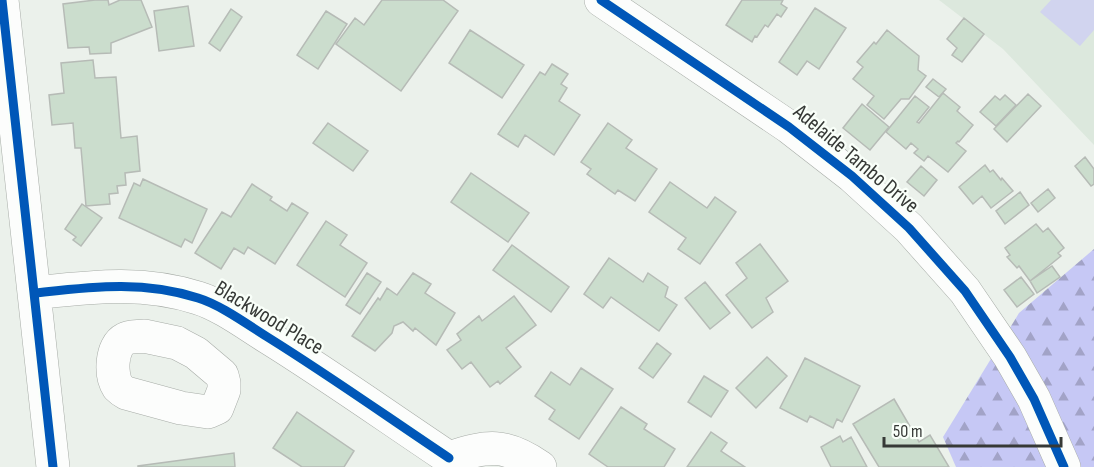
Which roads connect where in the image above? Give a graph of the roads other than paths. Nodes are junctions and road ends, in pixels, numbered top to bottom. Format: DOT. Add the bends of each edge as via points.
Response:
graph roads {
  1 [pos="2,0"];
  2 [pos="601,0"];
  3 [pos="9,150"];
  4 [pos="143,286"];
  5 [pos="34,293"];
  6 [pos="144,336"];
  7 [pos="449,462"];
  8 [pos="53,467"];
  9 [pos="540,467"];
  10 [pos="1064,467"];
  1 -- 3 [label="street"];
  2 -- 10 [label="street, Adelaide Tambo Drive" via="789,127 852,176 909,228 965,291 1010,357 1034,399"];
  3 -- 5 [label="street"];
  4 -- 5 [label="street, Blackwood Place"];
  4 -- 6 [label="street"];
  4 -- 7 [label="street, Blackwood Place" via="199,298 228,312"];
  5 -- 8 [label="street"];
  7 -- 9 [label="street, Blackwood Place" via="474,449 491,448 509,450"];
}
